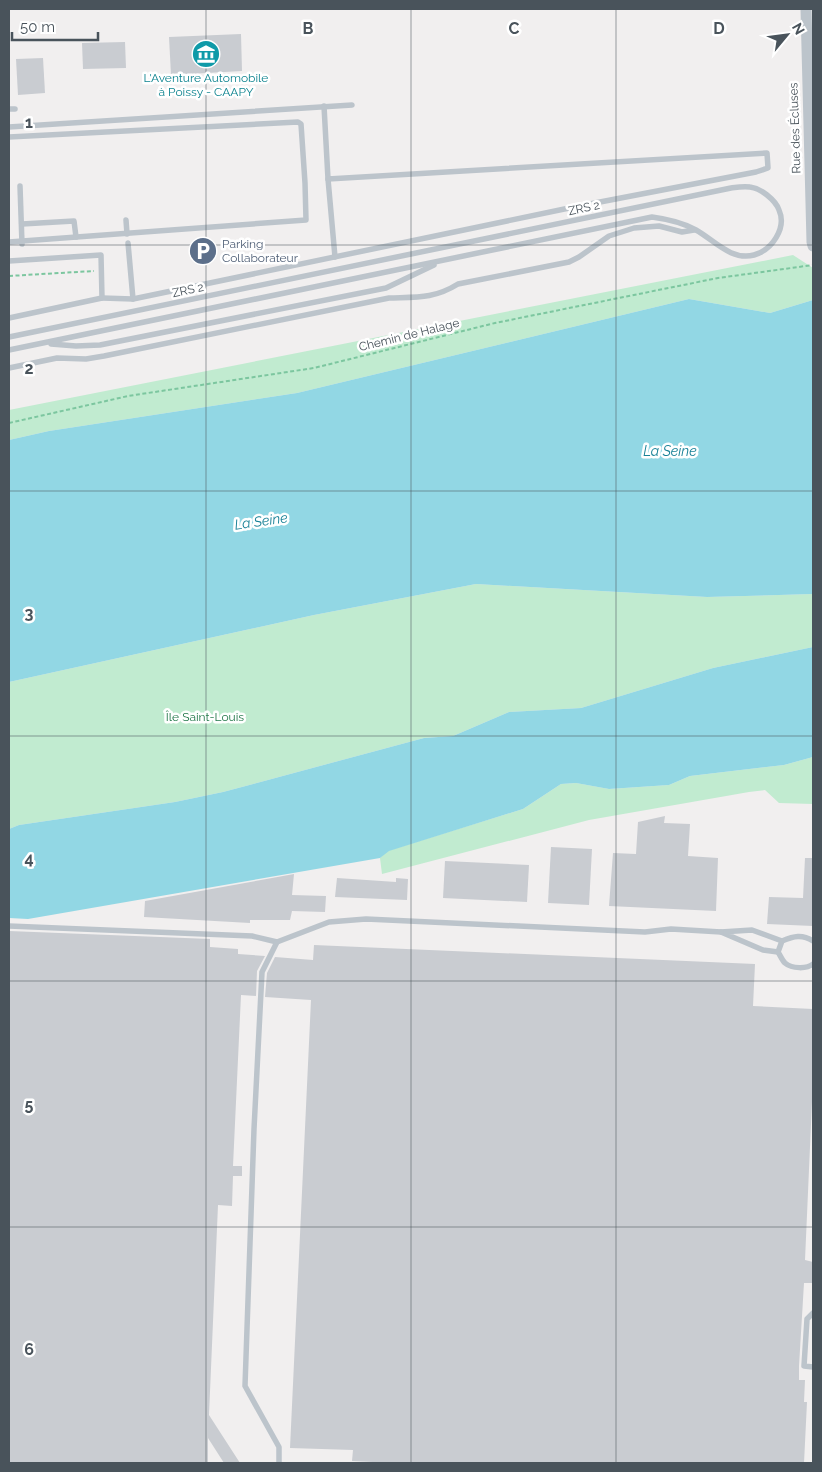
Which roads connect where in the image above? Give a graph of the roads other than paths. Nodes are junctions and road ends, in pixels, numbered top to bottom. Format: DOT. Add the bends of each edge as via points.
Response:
graph roads {
  1 [pos="806,9"];
  2 [pos="352,105"];
  3 [pos="324,106"];
  4 [pos="9,127"];
  5 [pos="9,138"];
  6 [pos="328,178"];
  7 [pos="20,186"];
  8 [pos="126,220"];
  9 [pos="22,224"];
  10 [pos="696,230"];
  11 [pos="127,234"];
  12 [pos="76,237"];
  13 [pos="9,242"];
  14 [pos="128,242"];
  15 [pos="22,243"];
  16 [pos="813,246"];
  17 [pos="335,257"];
  18 [pos="9,261"];
  19 [pos="442,261"];
  20 [pos="102,298"];
  21 [pos="132,298"];
  22 [pos="9,318"];
  23 [pos="9,337"];
  24 [pos="44,343"];
  25 [pos="9,350"];
  26 [pos="9,368"];
  27 [pos="9,926"];
  28 [pos="721,932"];
  29 [pos="813,940"];
  30 [pos="782,941"];
  31 [pos="277,942"];
  32 [pos="778,952"];
  33 [pos="813,964"];
  34 [pos="813,1312"];
  35 [pos="813,1366"];
  36 [pos="280,1463"];
  1 -- 16 [label="street, Rue des Écluses"];
  2 -- 3 [label="lane"];
  3 -- 4 [label="lane"];
  3 -- 6 [label="lane"];
  5 -- 11 [label="lane" via="300,124 306,220"];
  6 -- 17 [label="lane"];
  6 -- 17 [label="lane" via="767,153 768,168 756,172"];
  7 -- 9 [label="lane"];
  8 -- 11 [label="lane"];
  9 -- 12 [label="lane" via="74,221"];
  9 -- 15 [label="lane"];
  10 -- 19 [label="lane, ZRS 2" via="652,217"];
  10 -- 23 [label="lane, ZRS 2" via="738,256 753,255 774,241 779,231 780,211 761,190 731,188"];
  10 -- 26 [label="lane" via="682,232 659,226 634,228 609,236 569,262 458,284 435,295 389,298 104,356 57,358"];
  11 -- 12 [label="lane"];
  12 -- 15 [label="lane"];
  13 -- 15 [label="lane"];
  14 -- 21 [label="lane"];
  17 -- 21 [label="lane"];
  18 -- 20 [label="lane" via="101,256"];
  19 -- 24 [label="lane, ZRS 2"];
  19 -- 24 [label="lane, ZRS 2" via="386,288 100,346"];
  20 -- 21 [label="lane"];
  20 -- 22 [label="lane"];
  24 -- 25 [label="lane, ZRS 2"];
  27 -- 31 [label="lane" via="252,936"];
  28 -- 30 [label="lane" via="752,930"];
  28 -- 31 [label="lane" via="671,929 645,932 366,918 328,922"];
  28 -- 32 [label="lane" via="763,950"];
  29 -- 30 [label="lane" via="793,936"];
  30 -- 32 [label="lane"];
  31 -- 36 [label="lane" via="262,972 245,1386 279,1447"];
  32 -- 33 [label="lane" via="786,964 799,968"];
  34 -- 35 [label="lane" via="807,1319 804,1366"];
}
